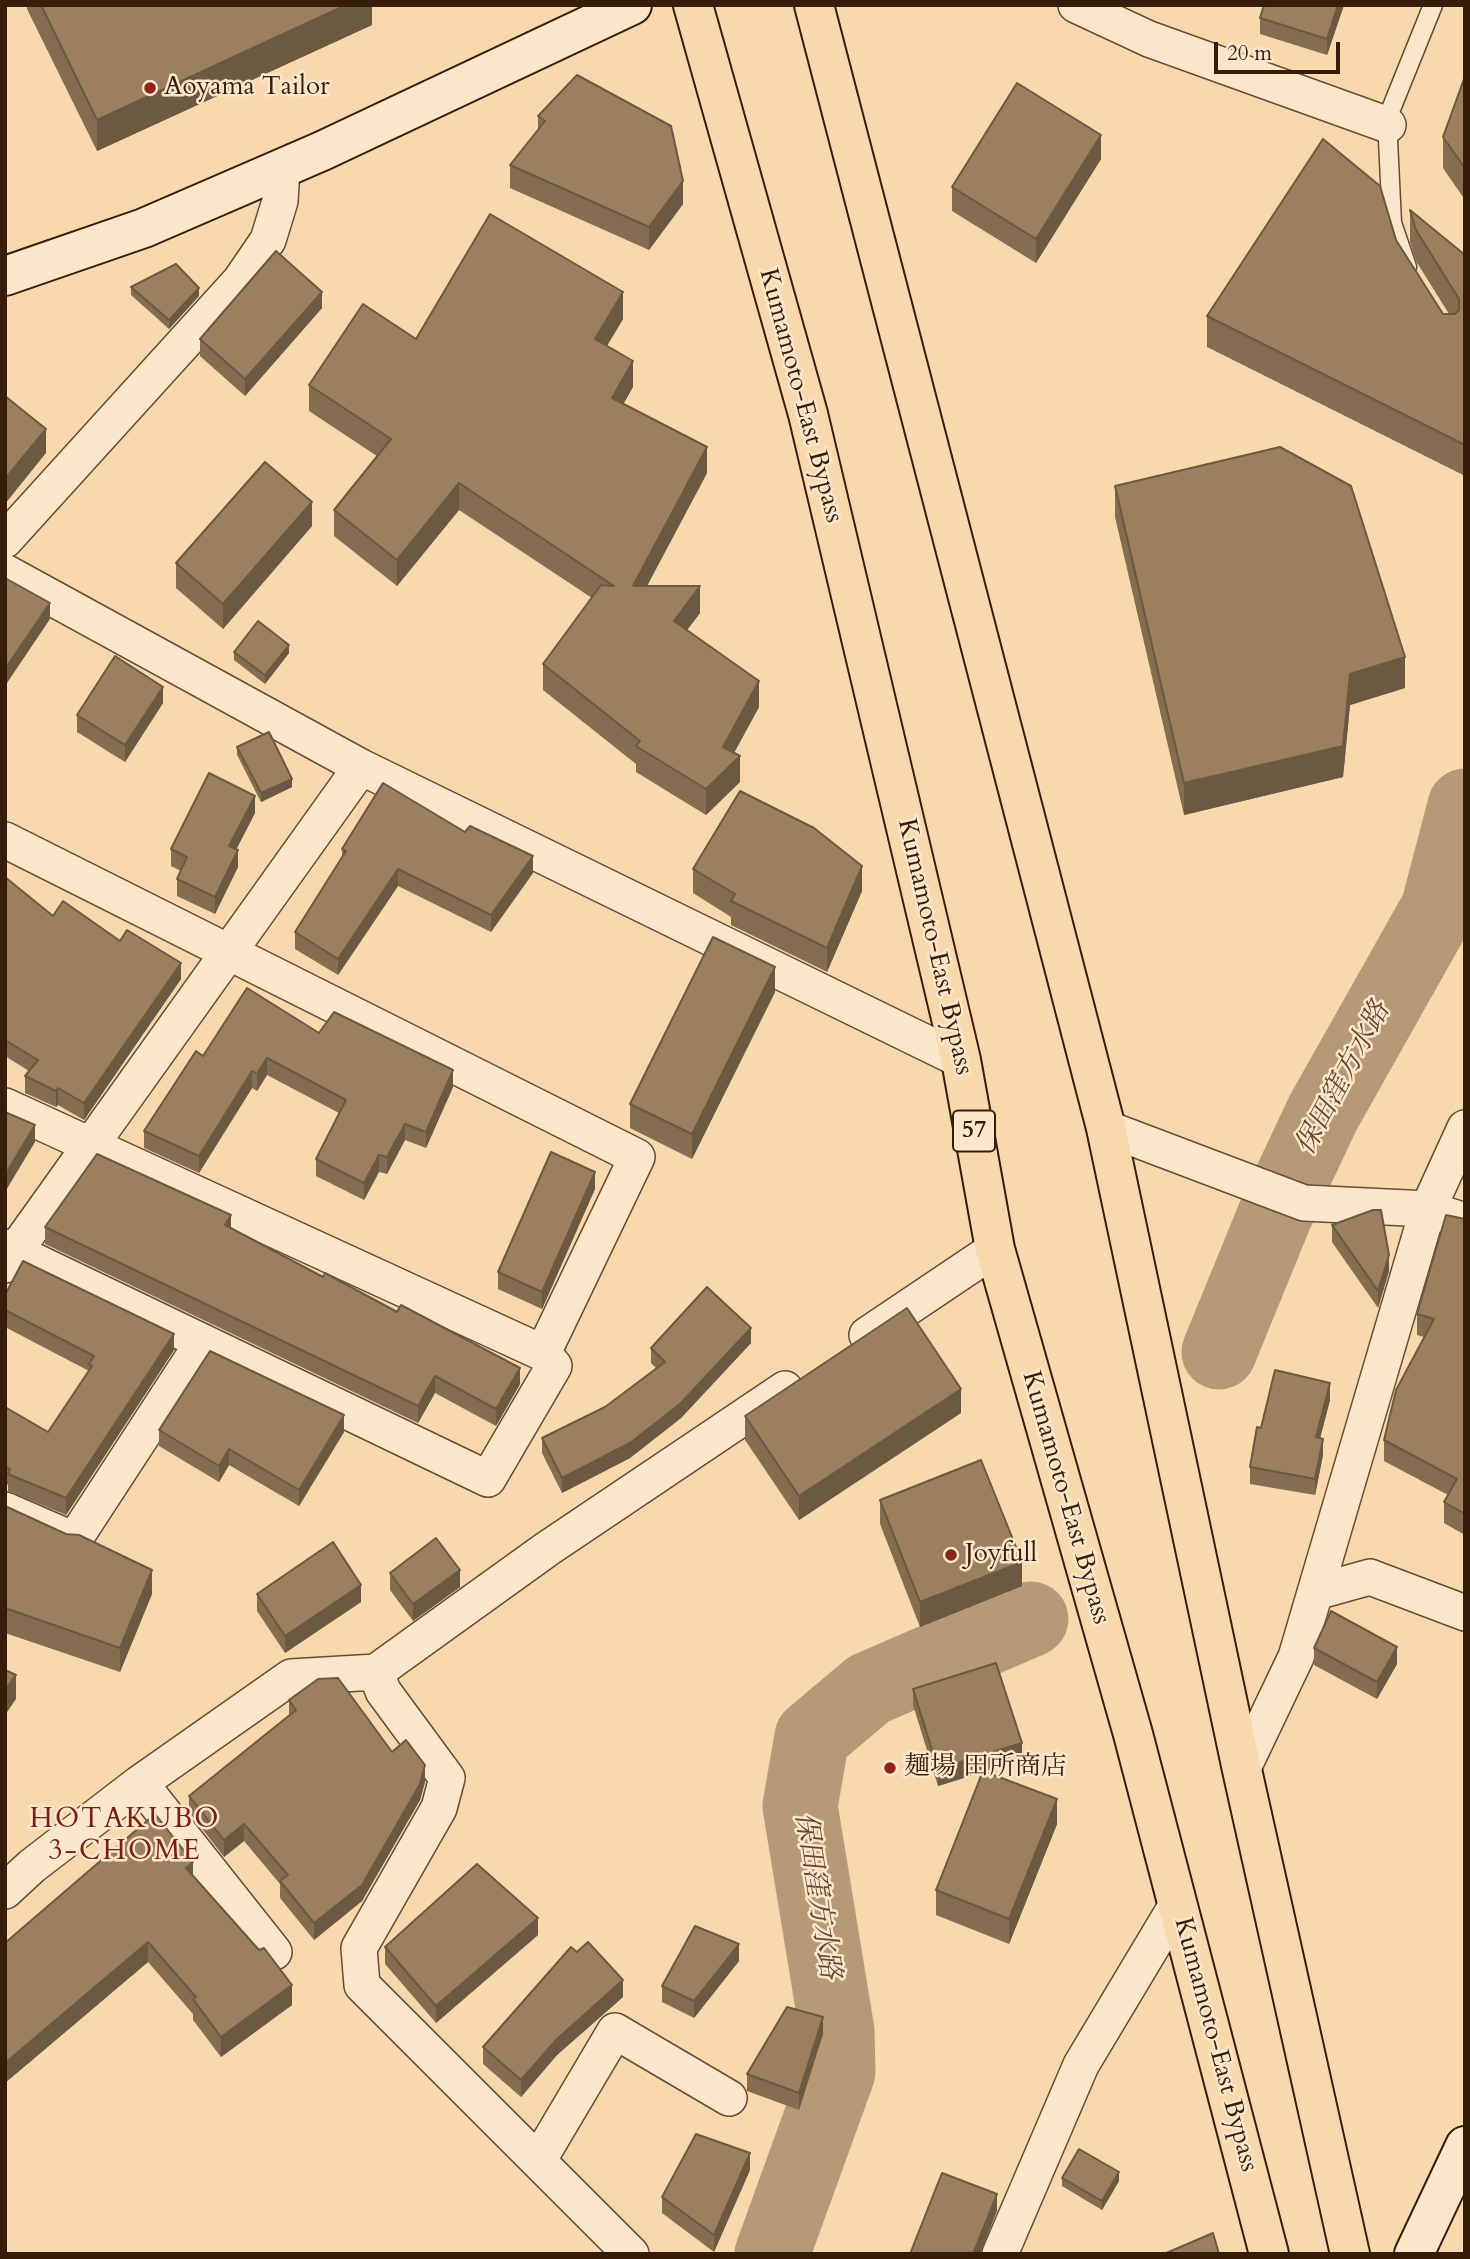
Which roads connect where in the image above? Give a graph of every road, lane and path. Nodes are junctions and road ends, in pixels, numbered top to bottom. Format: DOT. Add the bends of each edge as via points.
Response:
graph roads {
  1 [pos="632,5"];
  2 [pos="692,5"];
  3 [pos="814,5"];
  4 [pos="1076,5"];
  5 [pos="1433,5"];
  6 [pos="1388,125"];
  7 [pos="282,169"];
  8 [pos="5,276"];
  9 [pos="1413,278"];
  10 [pos="5,540"];
  11 [pos="5,572"];
  12 [pos="361,767"];
  13 [pos="5,840"];
  14 [pos="228,954"];
  15 [pos="961,1060"];
  16 [pos="5,1106"];
  17 [pos="1106,1128"];
  18 [pos="1465,1128"];
  19 [pos="90,1147"];
  20 [pos="1428,1209"];
  21 [pos="1465,1221"];
  22 [pos="995,1249"];
  23 [pos="9,1254"];
  24 [pos="203,1342"];
  25 [pos="845,1349"];
  26 [pos="543,1353"];
  27 [pos="811,1372"];
  28 [pos="5,1510"];
  29 [pos="1316,1592"];
  30 [pos="1465,1613"];
  31 [pos="376,1672"];
  32 [pos="1242,1770"];
  33 [pos="140,1783"];
  34 [pos="5,1891"];
  35 [pos="1178,1903"];
  36 [pos="274,1952"];
  37 [pos="729,2098"];
  38 [pos="1465,2146"];
  39 [pos="538,2161"];
  40 [pos="631,2254"];
  41 [pos="1000,2254"];
  42 [pos="1269,2254"];
  43 [pos="1350,2254"];
  44 [pos="1414,2254"];
  1 -- 7 [label="street"];
  2 -- 15 [label="highway, Kumamoto-East Bypass / 57" via="808,414"];
  3 -- 17 [label="highway"];
  4 -- 6 [label="street" via="1149,39"];
  5 -- 6 [label="lane"];
  6 -- 9 [label="lane" via="1392,223"];
  7 -- 8 [label="street" via="144,229"];
  7 -- 10 [label="street" via="280,201 268,240 240,281"];
  11 -- 12 [label="street"];
  12 -- 14 [label="street"];
  12 -- 15 [label="street"];
  13 -- 14 [label="street"];
  14 -- 19 [label="street"];
  14 -- 26 [label="street" via="637,1157"];
  15 -- 22 [label="highway, Kumamoto-East Bypass / 57"];
  16 -- 19 [label="street"];
  17 -- 20 [label="street" via="1304,1203"];
  17 -- 32 [label="highway"];
  18 -- 20 [label="street"];
  19 -- 23 [label="street"];
  19 -- 26 [label="street"];
  20 -- 21 [label="street"];
  20 -- 29 [label="street"];
  22 -- 25 [label="street"];
  22 -- 35 [label="highway, Kumamoto-East Bypass / 57"];
  23 -- 24 [label="street"];
  24 -- 26 [label="street" via="488,1479 554,1366"];
  24 -- 28 [label="street" via="74,1541"];
  27 -- 31 [label="street" via="547,1549"];
  29 -- 30 [label="street" via="1370,1577"];
  29 -- 32 [label="street" via="1296,1657"];
  31 -- 33 [label="street" via="291,1677"];
  31 -- 39 [label="street" via="383,1691 447,1778 439,1808 359,1948 362,1985"];
  32 -- 43 [label="highway"];
  33 -- 34 [label="street"];
  33 -- 36 [label="street"];
  35 -- 41 [label="street" via="1081,2065"];
  35 -- 42 [label="highway, Kumamoto-East Bypass / 57"];
  37 -- 39 [label="street" via="615,2031"];
  38 -- 44 [label="street"];
  39 -- 40 [label="street"];
}
